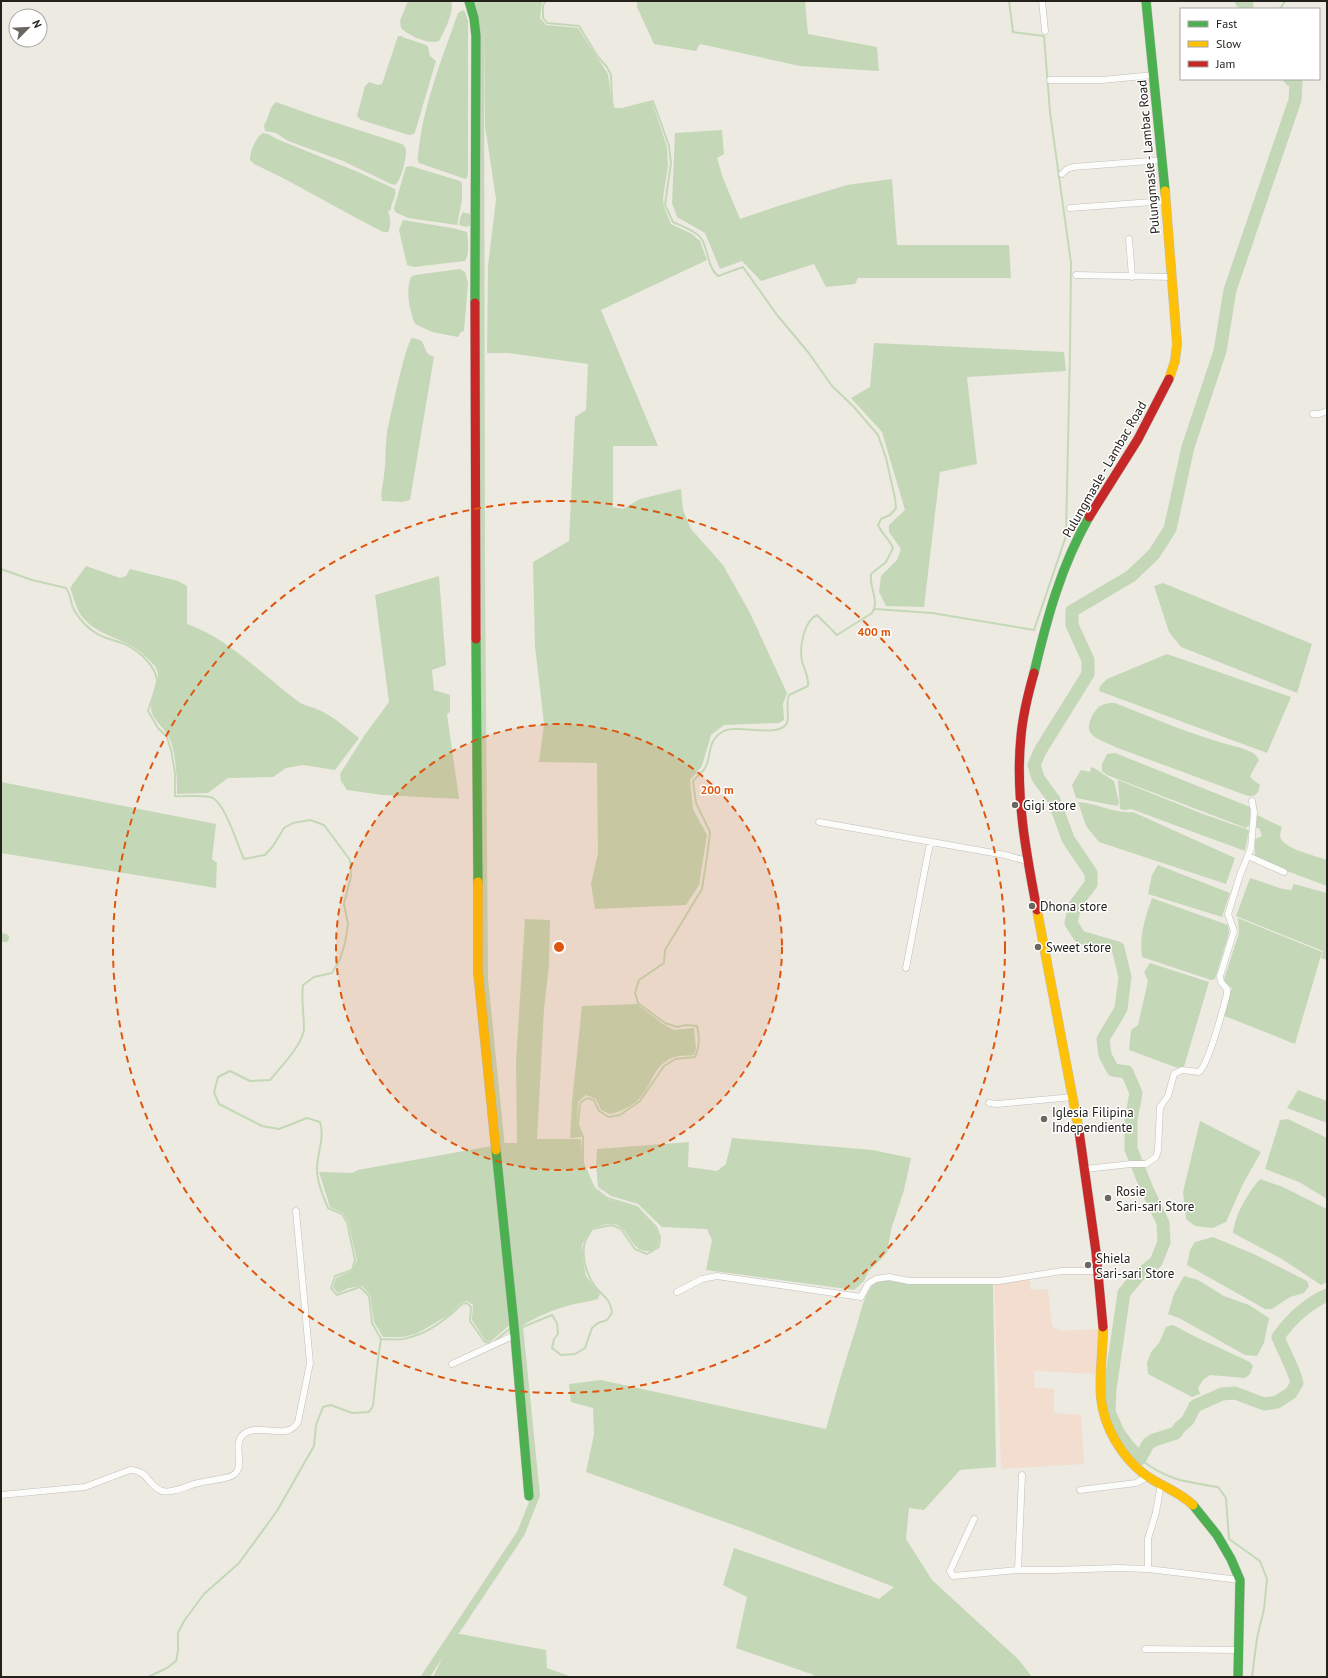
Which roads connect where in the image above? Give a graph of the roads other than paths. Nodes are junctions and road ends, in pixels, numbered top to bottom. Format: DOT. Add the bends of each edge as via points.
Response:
graph roads {
  1 [pos="469,1"];
  2 [pos="1042,1"];
  3 [pos="1146,1"];
  4 [pos="1044,31"];
  5 [pos="1154,75"];
  6 [pos="1050,80"];
  7 [pos="1162,160"];
  8 [pos="1062,174"];
  9 [pos="1166,201"];
  10 [pos="1070,208"];
  11 [pos="1129,239"];
  12 [pos="1076,276"];
  13 [pos="1132,277"];
  14 [pos="1172,277"];
  15 [pos="1327,411"];
  16 [pos="1312,414"];
  17 [pos="1252,800"];
  18 [pos="819,822"];
  19 [pos="930,843"];
  20 [pos="1248,856"];
  21 [pos="1027,861"];
  22 [pos="1284,872"];
  23 [pos="906,968"];
  24 [pos="1074,1097"];
  25 [pos="989,1103"];
  26 [pos="1085,1169"];
  27 [pos="296,1211"];
  28 [pos="1099,1271"];
  29 [pos="676,1292"];
  30 [pos="514,1329"];
  31 [pos="452,1364"];
  32 [pos="1022,1475"];
  33 [pos="1147,1477"];
  34 [pos="1160,1484"];
  35 [pos="1080,1490"];
  36 [pos="1,1495"];
  37 [pos="529,1496"];
  38 [pos="974,1519"];
  39 [pos="1148,1569"];
  40 [pos="1018,1570"];
  41 [pos="1240,1580"];
  42 [pos="1145,1649"];
  43 [pos="1239,1650"];
  44 [pos="1238,1677"];
  1 -- 30 [label="street" via="476,36 474,343 478,972"];
  2 -- 4 [label="street"];
  3 -- 5 [label="street, Pulungmasle - Lambac Road"];
  5 -- 6 [label="street" via="1102,80"];
  5 -- 7 [label="street, Pulungmasle - Lambac Road"];
  7 -- 8 [label="street" via="1073,167"];
  7 -- 9 [label="street, Pulungmasle - Lambac Road"];
  9 -- 10 [label="street"];
  9 -- 14 [label="street, Pulungmasle - Lambac Road"];
  11 -- 13 [label="street"];
  12 -- 13 [label="street"];
  13 -- 14 [label="street"];
  14 -- 21 [label="street, Pulungmasle - Lambac Road" via="1177,344 1173,371 1139,440 1079,535 1061,576 1042,638 1024,713 1021,739 1020,800"];
  15 -- 16 [label="street"];
  17 -- 20 [label="street" via="1253,834"];
  18 -- 19 [label="street"];
  19 -- 21 [label="street"];
  19 -- 23 [label="street"];
  20 -- 22 [label="street"];
  20 -- 26 [label="street" via="1228,914 1234,931 1220,976 1227,992 1202,1071 1182,1070 1174,1074 1168,1096 1160,1107 1156,1157 1146,1164"];
  21 -- 24 [label="street, Pulungmasle - Lambac Road"];
  24 -- 25 [label="street"];
  24 -- 26 [label="street, Pulungmasle - Lambac Road"];
  26 -- 28 [label="street, Pulungmasle - Lambac Road"];
  27 -- 36 [label="street" via="310,1363 296,1426 286,1431 254,1430 243,1435 239,1440 240,1465 234,1475 228,1478 162,1491 138,1470 130,1470 85,1487"];
  28 -- 29 [label="street" via="1062,1272 999,1281 909,1281 889,1277 876,1279 868,1284 861,1297 717,1276 702,1279"];
  28 -- 33 [label="street, Pulungmasle - Lambac Road" via="1104,1327 1100,1398 1106,1420 1120,1447"];
  30 -- 31 [label="street"];
  30 -- 37 [label="street"];
  32 -- 40 [label="street"];
  33 -- 34 [label="street, Pulungmasle - Lambac Road"];
  33 -- 35 [label="street" via="1136,1483"];
  34 -- 39 [label="street" via="1156,1512 1148,1539"];
  34 -- 41 [label="street, Pulungmasle - Lambac Road" via="1173,1489 1197,1506 1236,1567"];
  38 -- 40 [label="street" via="951,1567 951,1574 957,1577"];
  39 -- 40 [label="street"];
  39 -- 41 [label="street"];
  41 -- 43 [label="street, Pulungmasle - Lambac Road"];
  42 -- 43 [label="street"];
  43 -- 44 [label="street, Pulungmasle - Lambac Road"];
}
